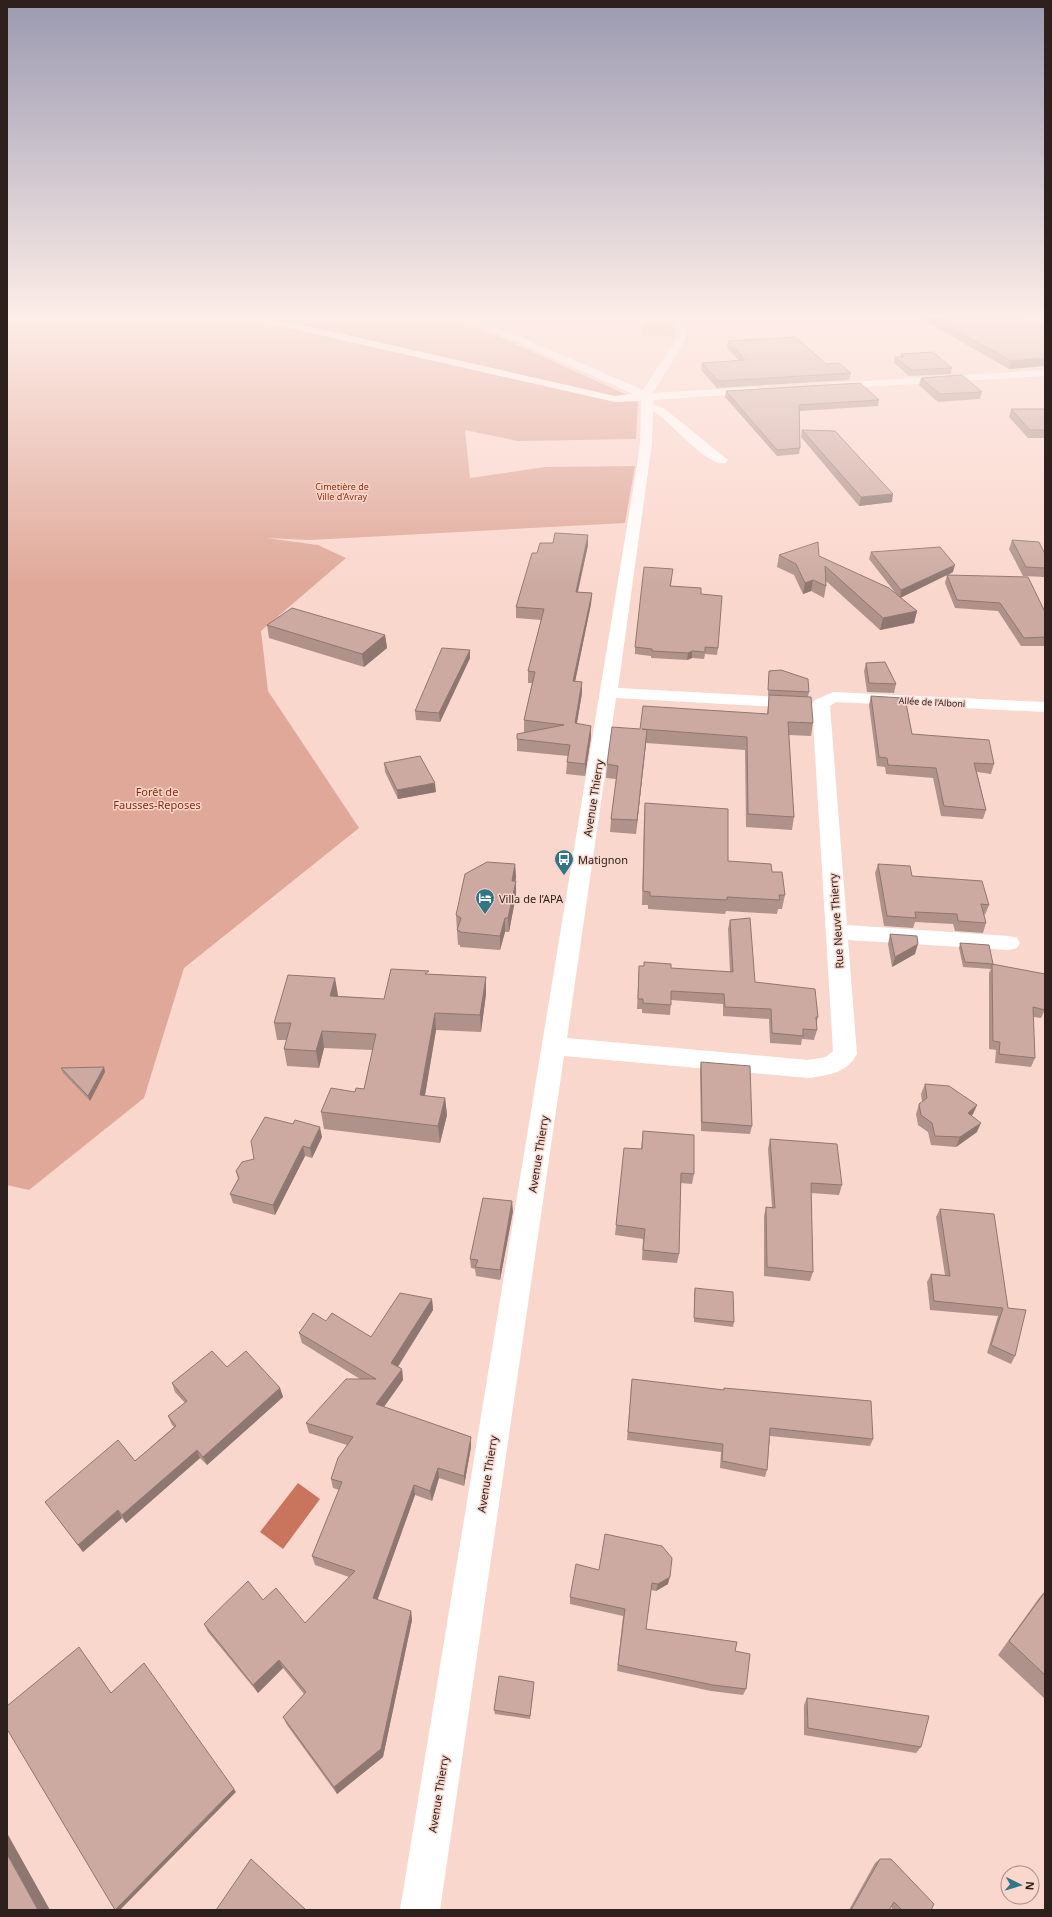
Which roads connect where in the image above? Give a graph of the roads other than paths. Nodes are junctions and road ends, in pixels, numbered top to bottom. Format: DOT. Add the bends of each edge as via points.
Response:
graph roads {
  1 [pos="647,407"];
  2 [pos="654,407"];
  3 [pos="722,460"];
  4 [pos="609,693"];
  5 [pos="821,704"];
  6 [pos="1045,708"];
  7 [pos="837,932"];
  8 [pos="1009,943"];
  9 [pos="555,1046"];
  10 [pos="420,1910"];
  1 -- 4 [label="street, Avenue Thierry" via="646,443"];
  2 -- 3 [label="street"];
  4 -- 5 [label="street"];
  4 -- 9 [label="street, Avenue Thierry"];
  5 -- 6 [label="street, Allée de l'Alboni" via="833,697"];
  5 -- 7 [label="street, Rue Neuve Thierry"];
  7 -- 8 [label="street"];
  7 -- 9 [label="street, Rue Neuve Thierry" via="845,1054 833,1065 808,1069"];
  9 -- 10 [label="street, Avenue Thierry" via="500,1385"];
}
